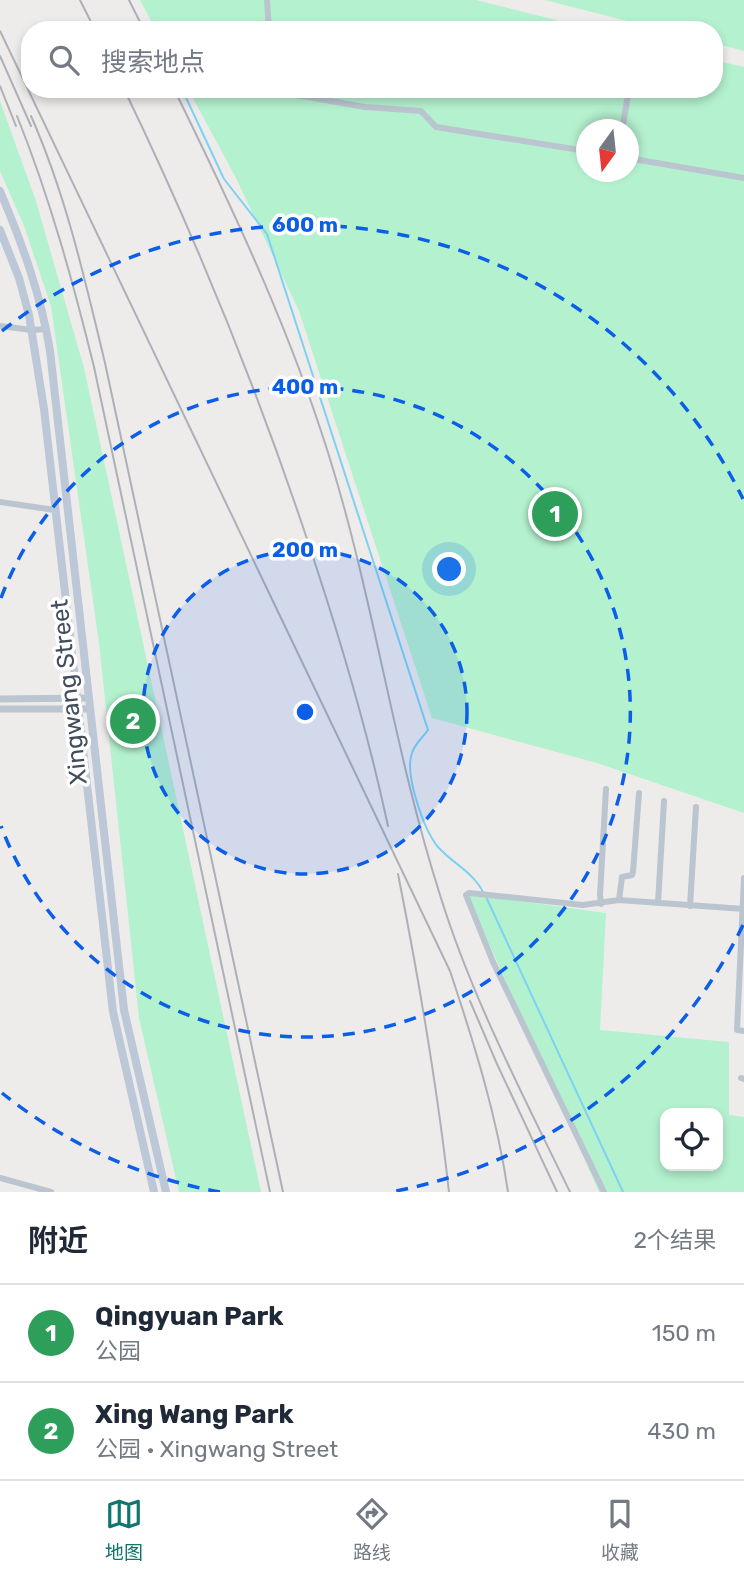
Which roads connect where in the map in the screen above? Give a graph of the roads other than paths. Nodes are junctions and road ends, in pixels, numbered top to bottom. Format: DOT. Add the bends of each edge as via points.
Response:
graph roads {
  1 [pos="267,0"];
  2 [pos="268,21"];
  3 [pos="321,98"];
  4 [pos="627,98"];
  5 [pos="624,119"];
  6 [pos="576,149"];
  7 [pos="639,160"];
  8 [pos="744,178"];
  9 [pos="0,191"];
  10 [pos="0,230"];
  11 [pos="0,326"];
  12 [pos="32,330"];
  13 [pos="46,330"];
  14 [pos="0,502"];
  15 [pos="55,510"];
  16 [pos="89,698"];
  17 [pos="0,699"];
  18 [pos="76,699"];
  19 [pos="0,709"];
  20 [pos="90,709"];
  21 [pos="78,710"];
  22 [pos="607,789"];
  23 [pos="639,793"];
  24 [pos="664,801"];
  25 [pos="696,807"];
  26 [pos="744,878"];
  27 [pos="619,900"];
  28 [pos="658,903"];
  29 [pos="601,904"];
  30 [pos="690,906"];
  31 [pos="743,909"];
  32 [pos="744,1031"];
  33 [pos="0,1178"];
  34 [pos="51,1192"];
  35 [pos="154,1192"];
  36 [pos="166,1192"];
  37 [pos="604,1192"];
  1 -- 2 [label="street"];
  3 -- 6 [label="street" via="421,111 436,127"];
  4 -- 5 [label="street"];
  7 -- 8 [label="street"];
  9 -- 13 [label="main road, Xingwang Street" via="21,241"];
  10 -- 12 [label="main road, Xingwang Street"];
  11 -- 12 [label="street"];
  12 -- 13 [label="street"];
  12 -- 15 [label="main road, Xingwang Street"];
  13 -- 16 [label="main road, Xingwang Street"];
  14 -- 15 [label="street"];
  15 -- 18 [label="main road, Xingwang Street"];
  16 -- 18 [label="street"];
  16 -- 20 [label="main road, Xingwang Street"];
  17 -- 18 [label="street"];
  18 -- 21 [label="main road, Xingwang Street"];
  19 -- 21 [label="street"];
  20 -- 21 [label="street"];
  20 -- 36 [label="main road, Xingwang Street" via="124,1010"];
  21 -- 35 [label="main road, Xingwang Street" via="113,1012"];
  22 -- 29 [label="street"];
  23 -- 27 [label="street" via="633,872 622,877"];
  24 -- 28 [label="street"];
  25 -- 30 [label="street"];
  26 -- 31 [label="street"];
  27 -- 28 [label="street"];
  27 -- 29 [label="street"];
  28 -- 30 [label="street"];
  29 -- 37 [label="street" via="466,895 493,962"];
  30 -- 31 [label="street"];
  31 -- 32 [label="street" via="737,1030"];
  33 -- 34 [label="street"];
}
